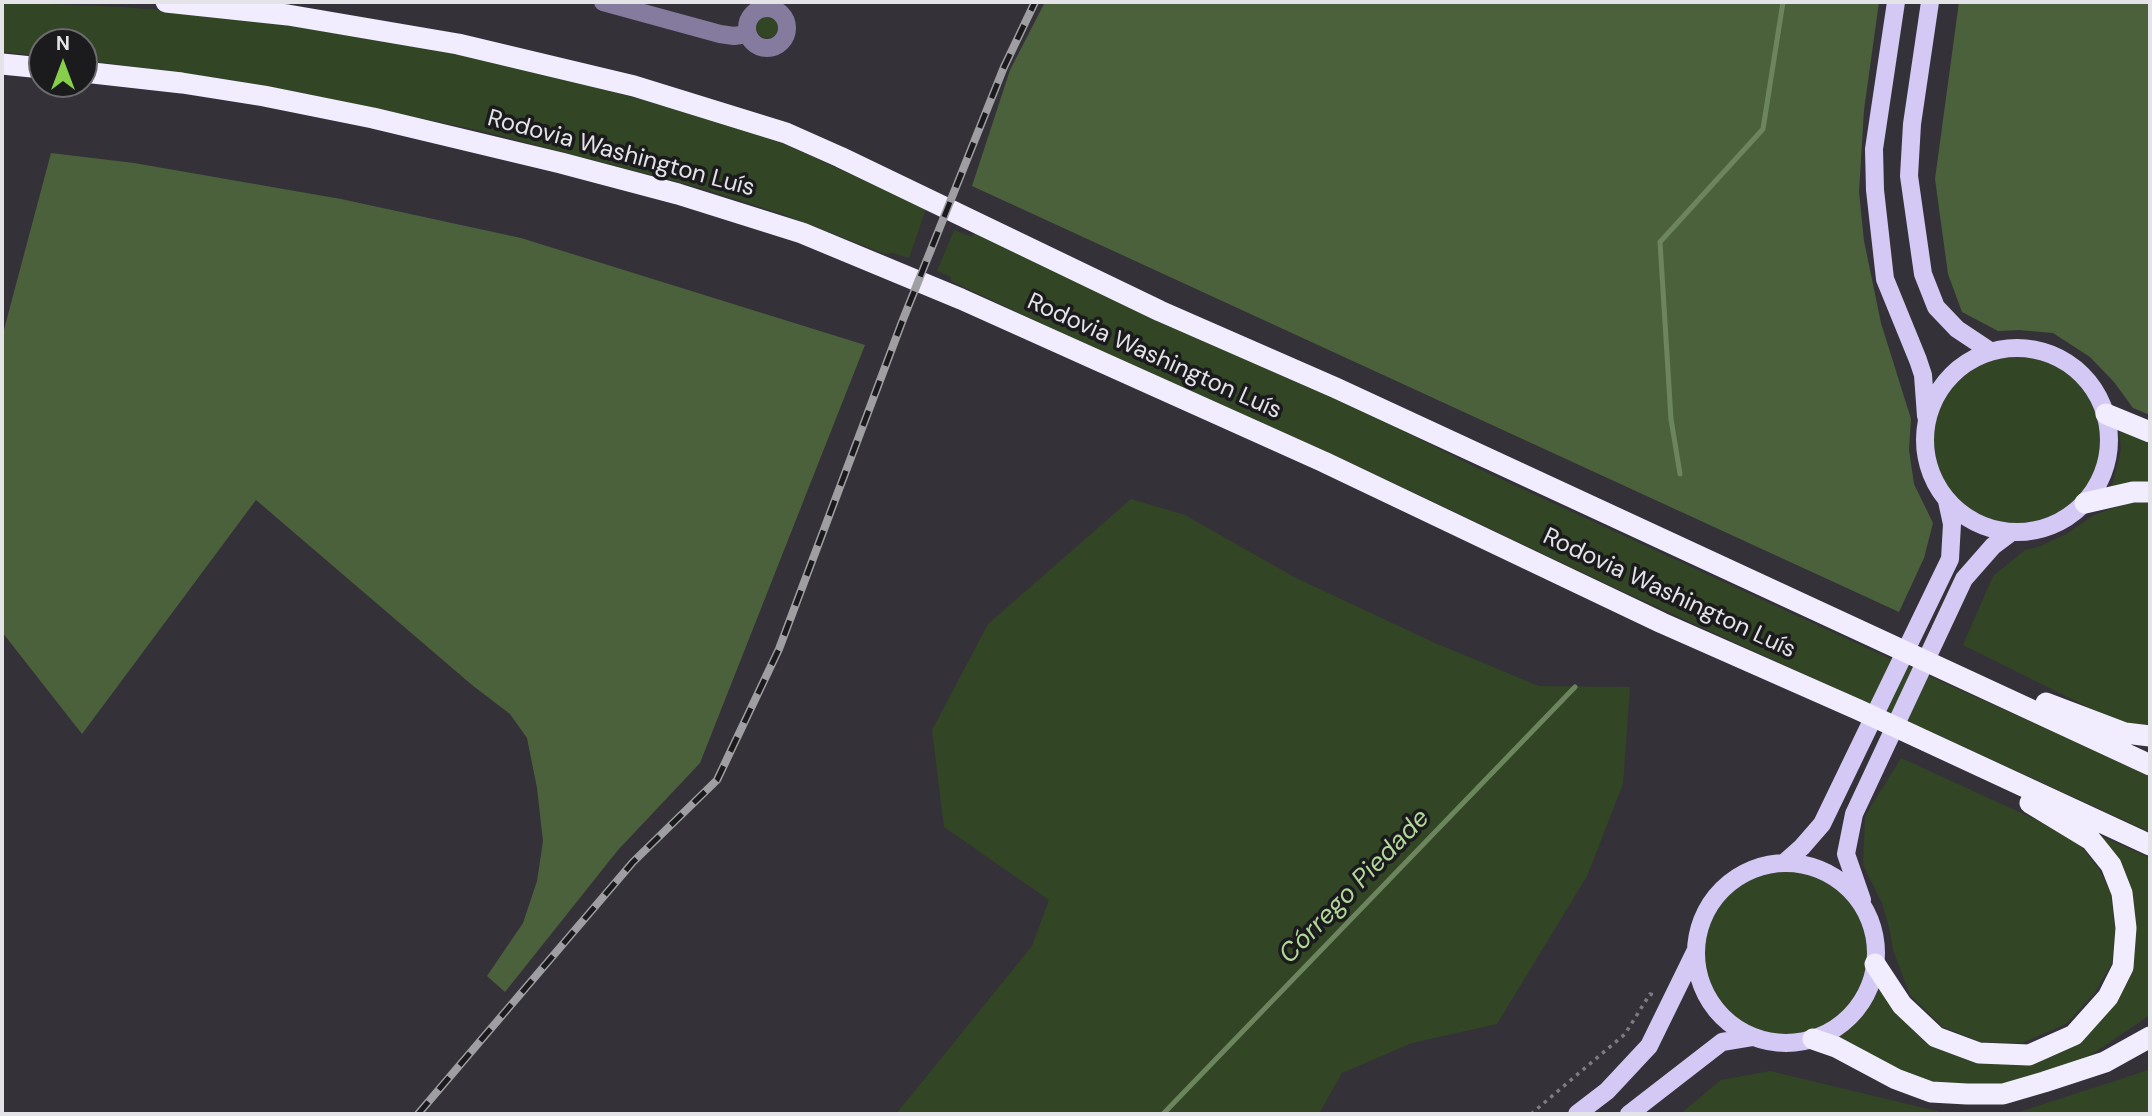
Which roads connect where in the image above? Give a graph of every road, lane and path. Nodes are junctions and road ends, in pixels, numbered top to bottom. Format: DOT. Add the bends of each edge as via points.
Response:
graph roads {
  1 [pos="166,2"];
  2 [pos="603,2"];
  3 [pos="1896,2"];
  4 [pos="1930,2"];
  5 [pos="748,34"];
  6 [pos="2,64"];
  7 [pos="28,67"];
  8 [pos="98,74"];
  9 [pos="1990,351"];
  10 [pos="2106,414"];
  11 [pos="1926,418"];
  12 [pos="2150,432"];
  13 [pos="2150,492"];
  14 [pos="1947,501"];
  15 [pos="2085,503"];
  16 [pos="2009,534"];
  17 [pos="1886,643"];
  18 [pos="1859,710"];
  19 [pos="2150,736"];
  20 [pos="2150,765"];
  21 [pos="2150,845"];
  22 [pos="1784,863"];
  23 [pos="1865,910"];
  24 [pos="1695,952"];
  25 [pos="1875,964"];
  26 [pos="1671,1002"];
  27 [pos="1752,1037"];
  28 [pos="2150,1037"];
  29 [pos="1813,1039"];
  30 [pos="1531,1114"];
  31 [pos="1577,1114"];
  32 [pos="1629,1114"];
  1 -- 17 [label="highway, Rodovia Washington Luís" via="375,29 547,64 786,133 1160,311"];
  2 -- 5 [label="street" via="720,34"];
  3 -- 11 [label="main road" via="1874,149 1875,190 1885,279 1919,360"];
  4 -- 9 [label="main road" via="1909,176 1923,274 1936,307 1957,329"];
  6 -- 7 [label="highway"];
  8 -- 18 [label="highway, Rodovia Washington Luís" via="264,96 373,118 561,163 802,233 1324,462"];
  9 -- 10 [label="main road" via="2019,347 2048,352 2074,366 2094,387"];
  9 -- 11 [label="main road" via="1961,365 1939,388"];
  10 -- 12 [label="highway"];
  10 -- 15 [label="main road" via="2110,446 2102,476"];
  11 -- 14 [label="main road" via="1924,447 1931,476"];
  13 -- 15 [label="highway"];
  14 -- 16 [label="main road" via="1969,519"];
  14 -- 22 [label="main road" via="1952,524 1950,559 1822,824"];
  15 -- 16 [label="main road" via="2059,522"];
  16 -- 23 [label="main road" via="1964,579 1854,814 1846,854"];
  17 -- 19 [label="highway" via="2125,733"];
  17 -- 20 [label="highway, Rodovia Washington Luís"];
  18 -- 21 [label="highway, Rodovia Washington Luís"];
  18 -- 25 [label="highway" via="2091,840 2111,865 2122,893 2126,928 2123,967 2108,997 2074,1035 2029,1055 1979,1053 1936,1037 1902,1005"];
  22 -- 23 [label="main road" via="1803,865 1839,880"];
  22 -- 24 [label="main road" via="1756,868 1732,881 1712,900 1700,925"];
  23 -- 25 [label="main road" via="1873,930"];
  24 -- 26 [label="main road"];
  24 -- 27 [label="main road" via="1705,994 1717,1012"];
  25 -- 29 [label="main road" via="1858,1007 1845,1021"];
  26 -- 30 [label="path" via="1650,994 1625,1034"];
  26 -- 31 [label="main road" via="1649,1046 1607,1091"];
  27 -- 29 [label="main road" via="1793,1043"];
  27 -- 32 [label="main road" via="1722,1042"];
  28 -- 29 [label="highway" via="2105,1062 2003,1094 1931,1092"];
}
